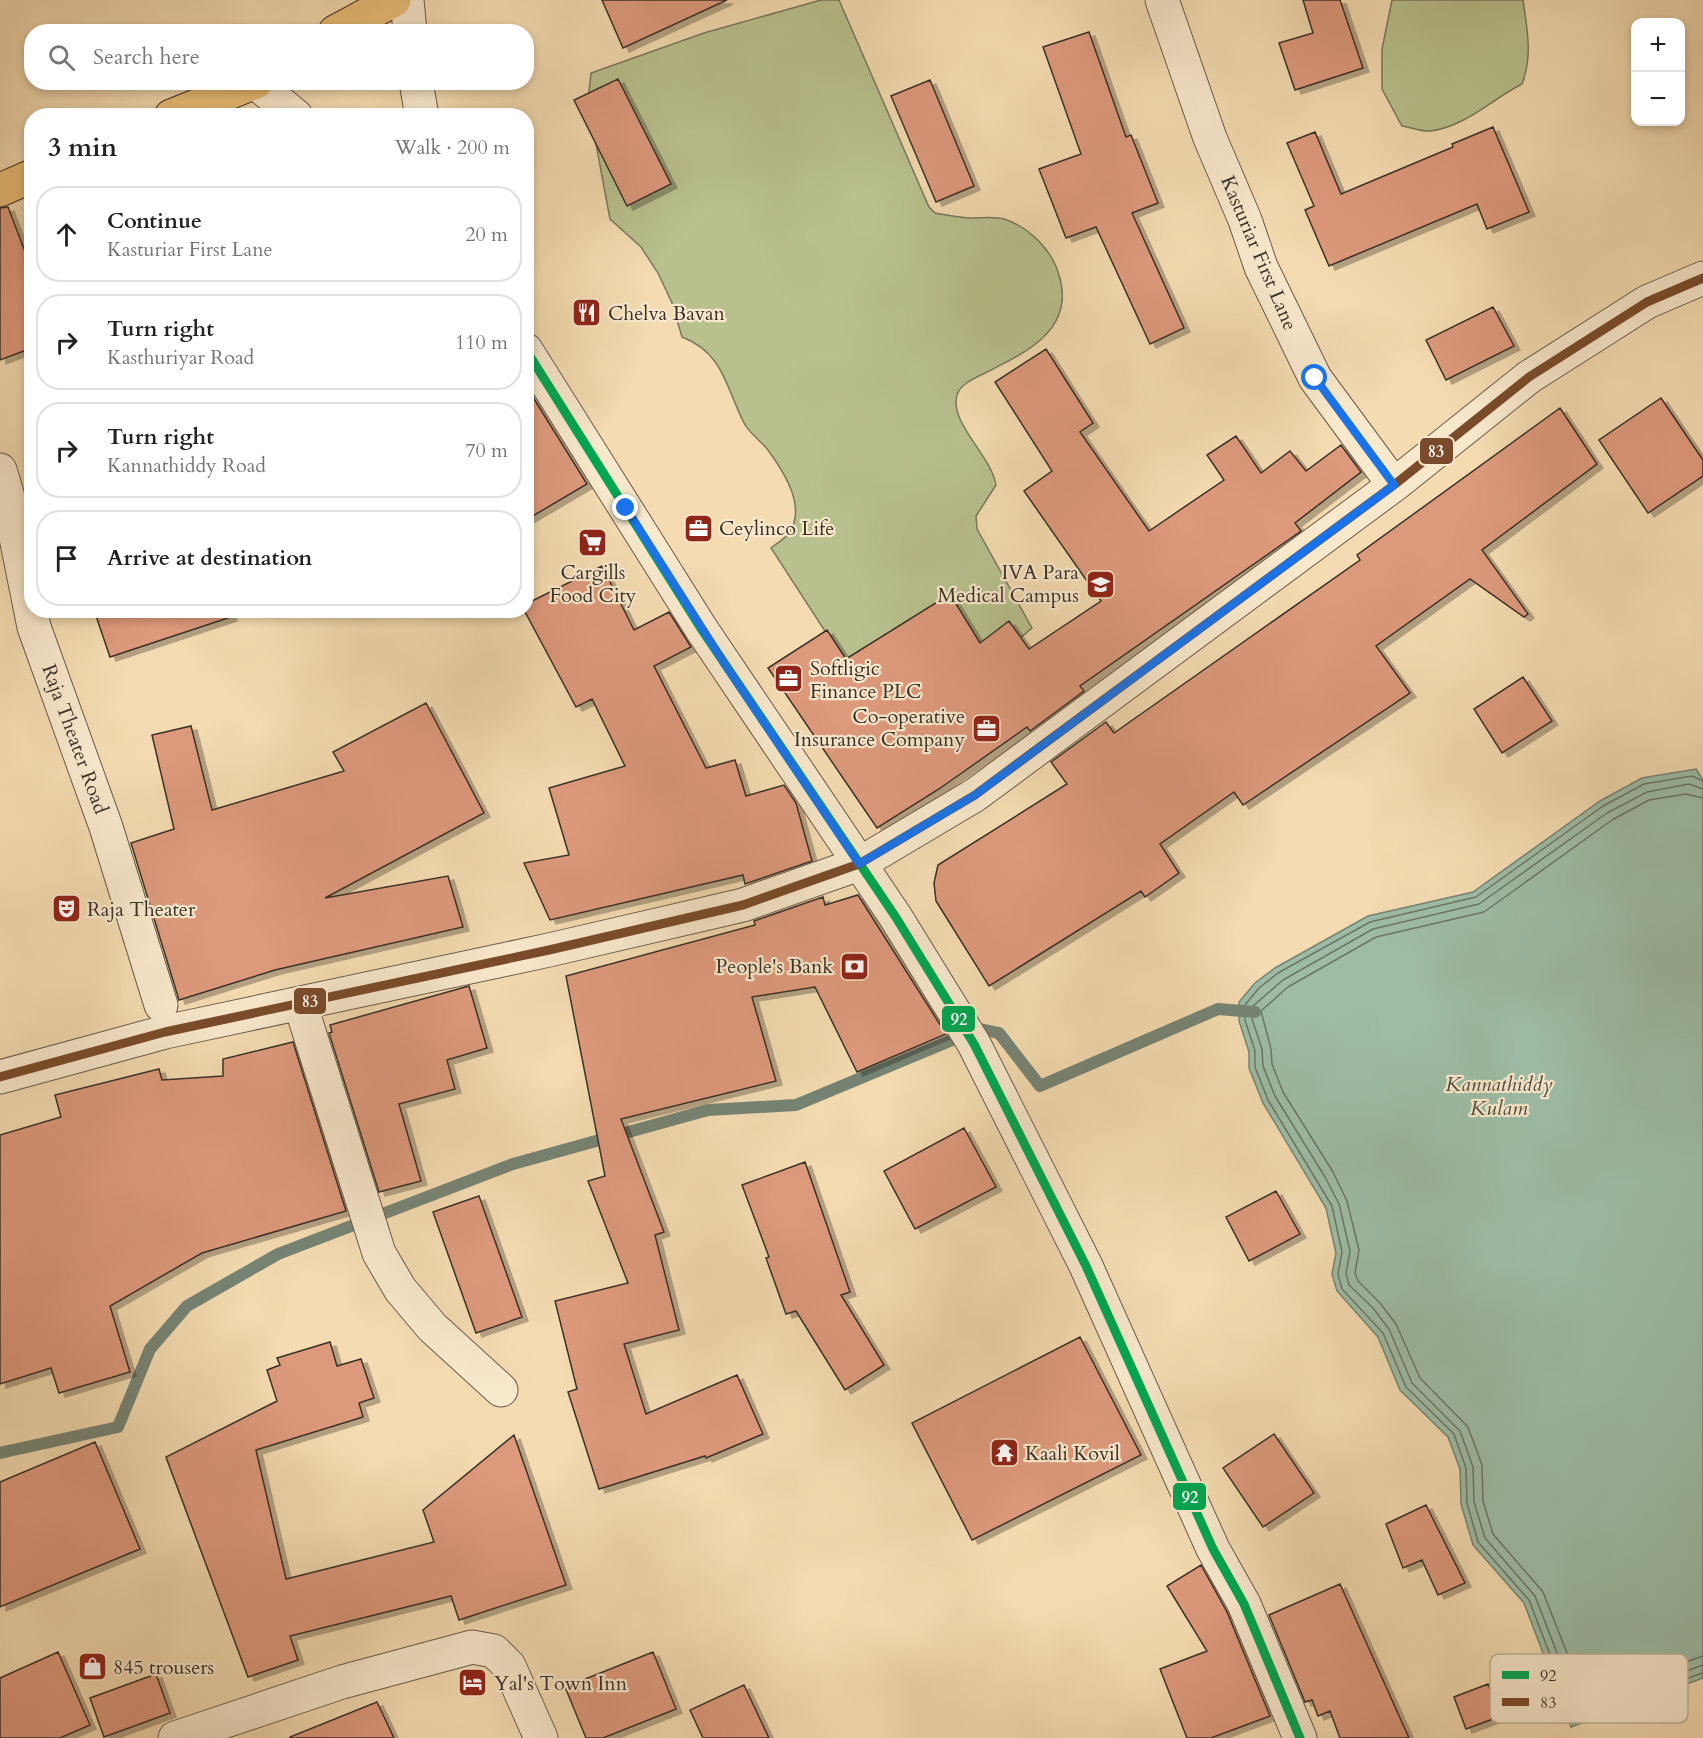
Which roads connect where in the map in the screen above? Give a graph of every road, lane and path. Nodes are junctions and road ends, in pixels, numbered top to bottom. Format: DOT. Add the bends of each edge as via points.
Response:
graph roads {
  1 [pos="394,0"];
  2 [pos="407,0"];
  3 [pos="1162,0"];
  4 [pos="350,24"];
  5 [pos="410,24"];
  6 [pos="238,90"];
  7 [pos="264,90"];
  8 [pos="417,90"];
  9 [pos="192,108"];
  10 [pos="286,108"];
  11 [pos="421,108"];
  12 [pos="24,180"];
  13 [pos="0,190"];
  14 [pos="1703,278"];
  15 [pos="534,363"];
  16 [pos="0,470"];
  17 [pos="1394,485"];
  18 [pos="24,577"];
  19 [pos="32,618"];
  20 [pos="859,864"];
  21 [pos="300,1003"];
  22 [pos="161,1005"];
  23 [pos="0,1077"];
  24 [pos="501,1390"];
  25 [pos="175,1738"];
  26 [pos="542,1738"];
  27 [pos="1300,1738"];
  1 -- 4 [label="main road"];
  2 -- 5 [label="street"];
  3 -- 17 [label="street, Kasturiar First Lane" via="1210,138 1266,277 1315,378"];
  6 -- 9 [label="main road"];
  7 -- 10 [label="street"];
  8 -- 11 [label="street"];
  12 -- 13 [label="main road"];
  14 -- 17 [label="street" via="1647,302 1529,377"];
  15 -- 20 [label="street" via="702,630"];
  16 -- 18 [label="street, Raja Theater Road"];
  17 -- 20 [label="street" via="975,795"];
  19 -- 22 [label="street, Raja Theater Road" via="106,827"];
  20 -- 21 [label="street" via="743,905"];
  20 -- 27 [label="street" via="924,960 974,1044 1056,1202 1213,1549 1244,1604"];
  21 -- 23 [label="street" via="165,1032"];
  21 -- 24 [label="street" via="379,1253 400,1289 432,1328"];
  25 -- 26 [label="street" via="342,1682 472,1647 494,1651 509,1666"];
}
